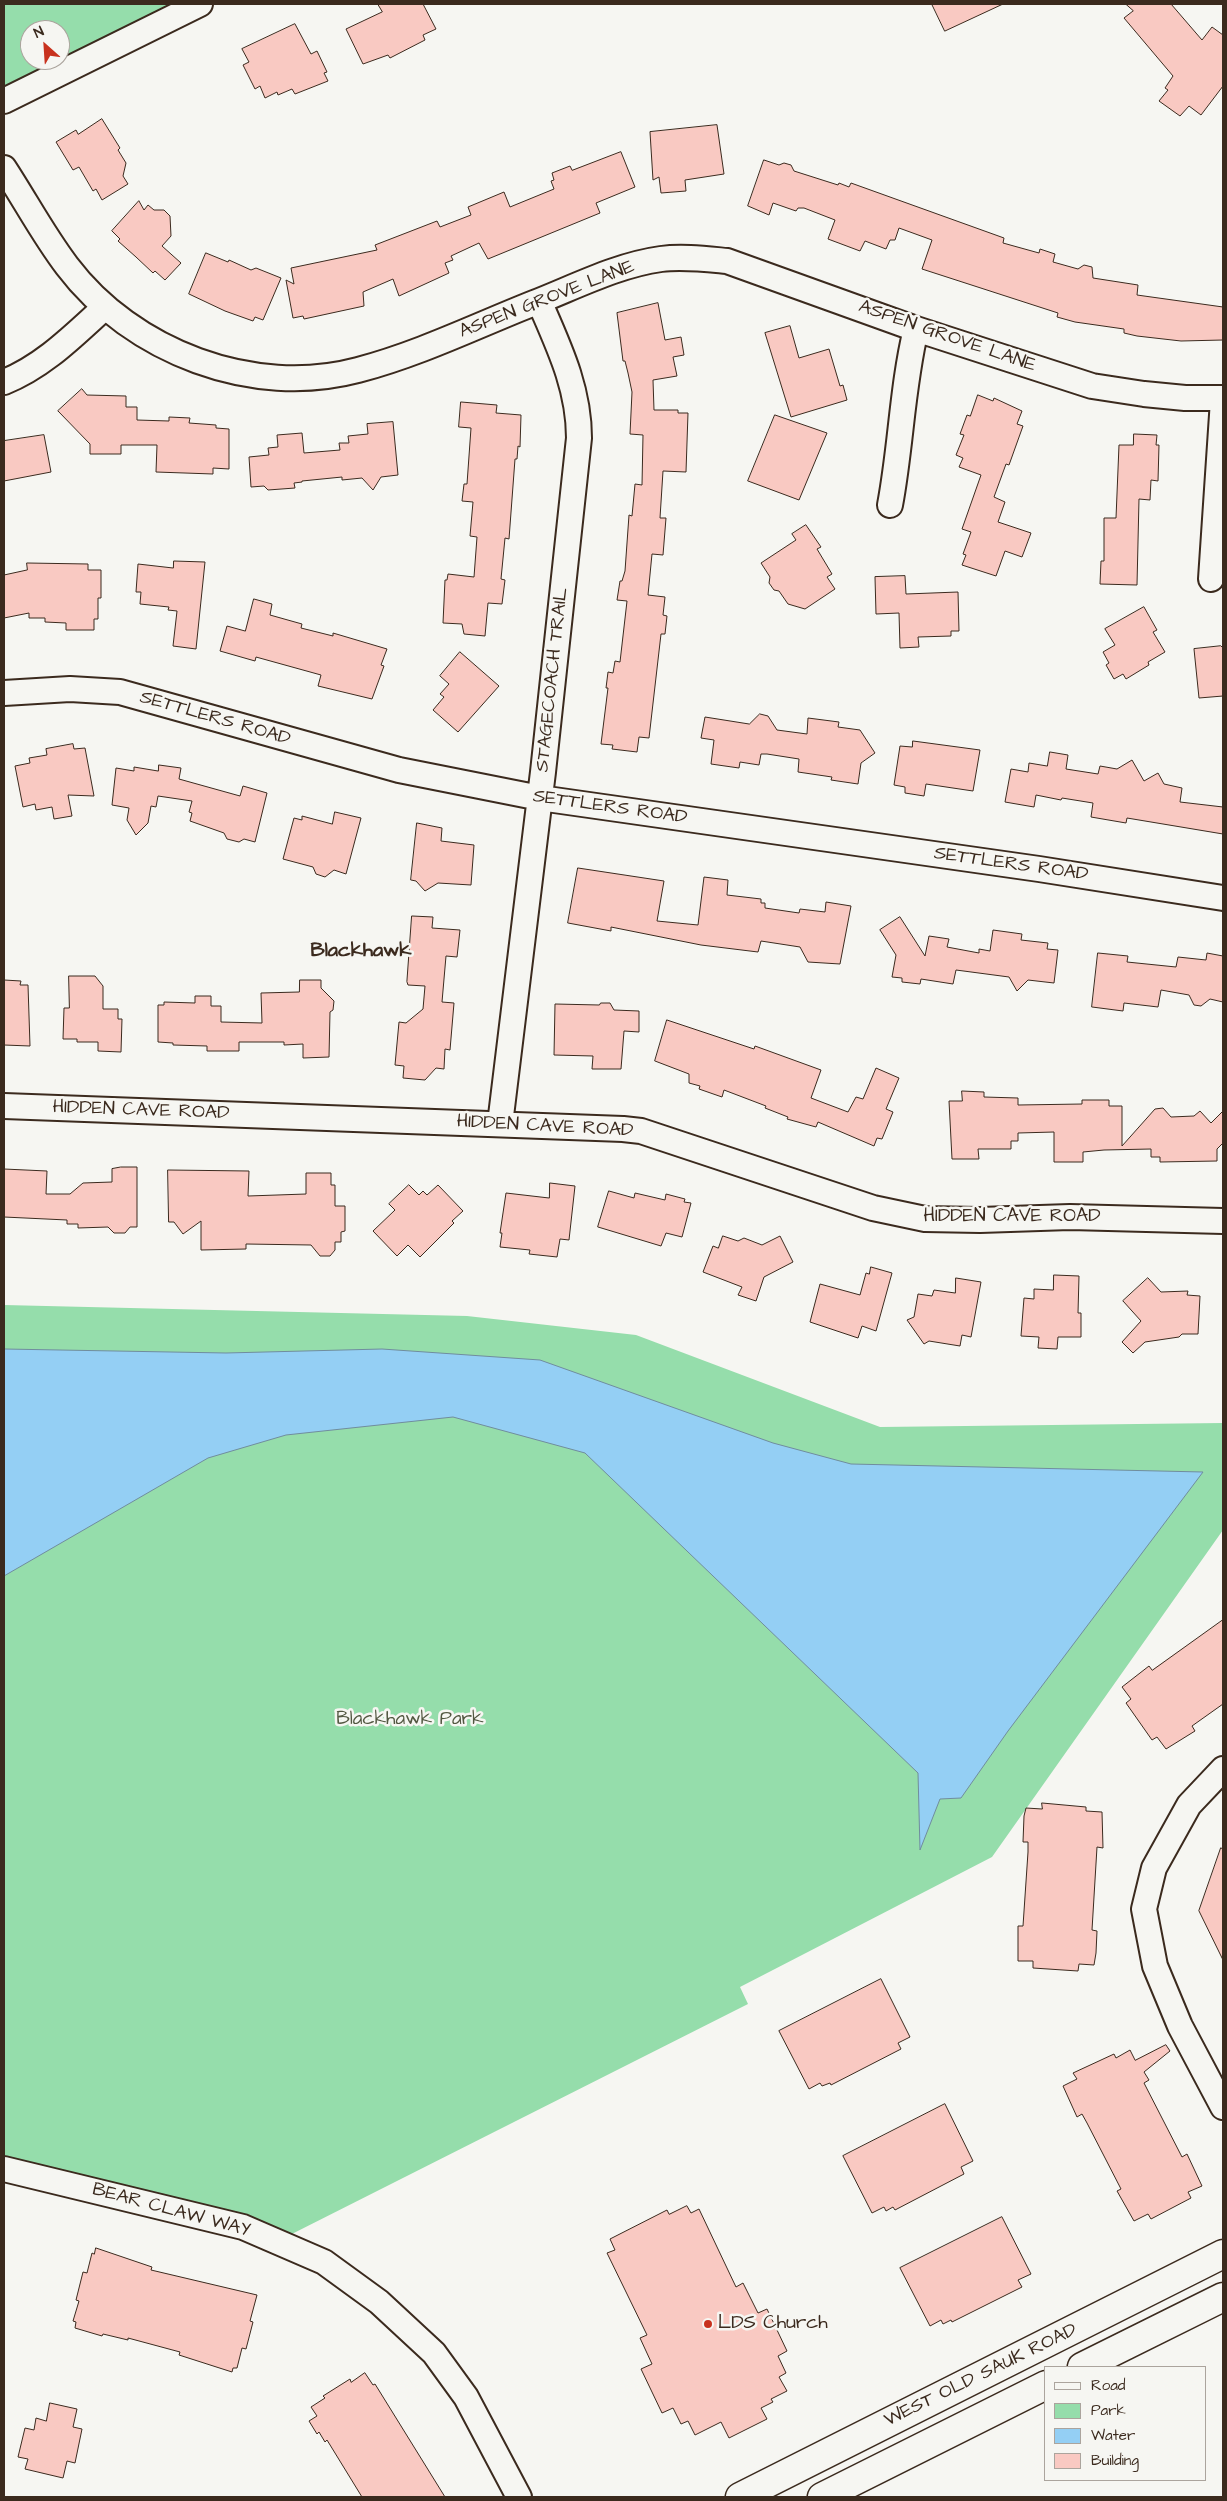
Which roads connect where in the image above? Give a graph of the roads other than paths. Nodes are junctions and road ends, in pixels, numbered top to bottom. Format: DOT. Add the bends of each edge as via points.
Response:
graph roads {
  1 [pos="200,4"];
  2 [pos="4,101"];
  3 [pos="4,168"];
  4 [pos="539,301"];
  5 [pos="105,307"];
  6 [pos="916,328"];
  7 [pos="4,382"];
  8 [pos="1223,399"];
  9 [pos="890,506"];
  10 [pos="1211,579"];
  11 [pos="4,693"];
  12 [pos="540,798"];
  13 [pos="1223,898"];
  14 [pos="4,1106"];
  15 [pos="500,1124"];
  16 [pos="1223,1221"];
  17 [pos="1223,1770"];
  18 [pos="1223,2108"];
  19 [pos="4,2169"];
  20 [pos="1223,2254"];
  21 [pos="1223,2297"];
  22 [pos="1084,2366"];
  23 [pos="1044,2386"];
  24 [pos="519,2497"];
  25 [pos="740,2497"];
  26 [pos="822,2497"];
  1 -- 2 [label="street"];
  3 -- 5 [label="street, ASPEN GROVE LANE" via="68,267"];
  4 -- 5 [label="street, ASPEN GROVE LANE" via="396,359 356,371 309,378 216,368 131,328"];
  4 -- 6 [label="street, ASPEN GROVE LANE" via="618,270 661,259 701,258 728,261"];
  4 -- 12 [label="street, STAGECOACH TRAIL" via="567,364 579,412"];
  5 -- 7 [label="street" via="49,357"];
  6 -- 8 [label="street, ASPEN GROVE LANE" via="1092,386 1160,396"];
  6 -- 9 [label="street" via="909,356 898,463"];
  8 -- 10 [label="street"];
  11 -- 12 [label="street, SETTLERS ROAD" via="70,689 120,692 399,770"];
  12 -- 13 [label="street, SETTLERS ROAD"];
  12 -- 15 [label="street, STAGECOACH TRAIL"];
  14 -- 15 [label="street, HIDDEN CAVE ROAD"];
  15 -- 16 [label="street, HIDDEN CAVE ROAD" via="641,1131 873,1208 925,1219 1070,1216"];
  17 -- 18 [label="street" via="1189,1805 1154,1868 1144,1908 1155,1966 1180,2026"];
  19 -- 24 [label="street, BEAR CLAW WAY" via="243,2227 324,2262 379,2302 434,2353 466,2397"];
  20 -- 25 [label="street, WEST OLD SAUK ROAD"];
  21 -- 22 [label="street, WEST OLD SAUK ROAD"];
  23 -- 26 [label="street, WEST OLD SAUK ROAD"];
}
